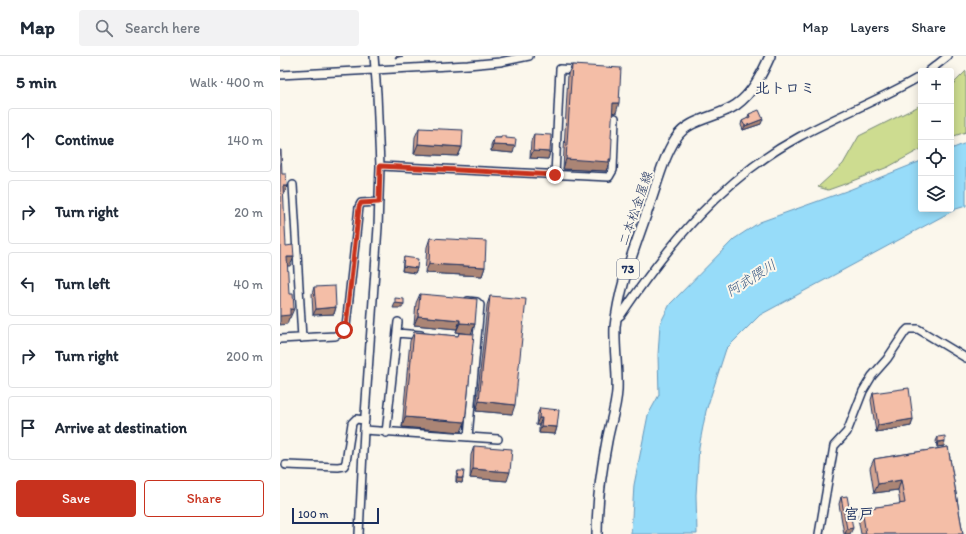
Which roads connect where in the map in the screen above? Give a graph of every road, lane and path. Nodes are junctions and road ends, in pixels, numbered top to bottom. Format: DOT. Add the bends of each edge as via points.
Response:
graph roads {
  1 [pos="374,56"];
  2 [pos="529,56"];
  3 [pos="770,56"];
  4 [pos="948,56"];
  5 [pos="933,68"];
  6 [pos="375,69"];
  7 [pos="580,70"];
  8 [pos="280,75"];
  9 [pos="918,78"];
  10 [pos="615,118"];
  11 [pos="380,166"];
  12 [pos="555,175"];
  13 [pos="293,185"];
  14 [pos="379,202"];
  15 [pos="462,300"];
  16 [pos="617,318"];
  17 [pos="398,322"];
  18 [pos="397,333"];
  19 [pos="429,335"];
  20 [pos="302,338"];
  21 [pos="469,338"];
  22 [pos="477,339"];
  23 [pos="280,340"];
  24 [pos="966,358"];
  25 [pos="365,420"];
  26 [pos="364,430"];
  27 [pos="386,433"];
  28 [pos="468,437"];
  29 [pos="498,439"];
  30 [pos="286,465"];
  31 [pos="359,534"];
  32 [pos="596,534"];
  33 [pos="819,534"];
  1 -- 6 [label="street"];
  2 -- 6 [label="street" via="500,62"];
  3 -- 16 [label="main road, 二本松金屋線 / 73" via="750,91 736,105 697,121 678,135 672,144 621,291"];
  4 -- 5 [label="street"];
  6 -- 8 [label="street"];
  6 -- 11 [label="street"];
  7 -- 12 [label="street" via="560,69"];
  9 -- 16 [label="street" via="799,137 756,164 713,200 679,236"];
  10 -- 12 [label="street" via="611,175"];
  11 -- 12 [label="street"];
  11 -- 14 [label="street"];
  13 -- 20 [label="street"];
  14 -- 20 [label="street" via="361,203 359,207 344,330 335,336"];
  14 -- 25 [label="street"];
  15 -- 22 [label="street" via="480,304"];
  16 -- 32 [label="main road, 二本松金屋線 / 73" via="617,391 601,475"];
  17 -- 18 [label="street"];
  18 -- 19 [label="street"];
  18 -- 27 [label="street"];
  20 -- 23 [label="street"];
  21 -- 22 [label="street"];
  22 -- 28 [label="street"];
  24 -- 33 [label="street" via="918,329 908,329 872,376 863,391 847,432 834,446"];
  25 -- 26 [label="street"];
  25 -- 30 [label="street" via="356,419 352,423 344,466"];
  26 -- 27 [label="street"];
  26 -- 31 [label="street"];
  27 -- 28 [label="street"];
  28 -- 29 [label="street"];
}
